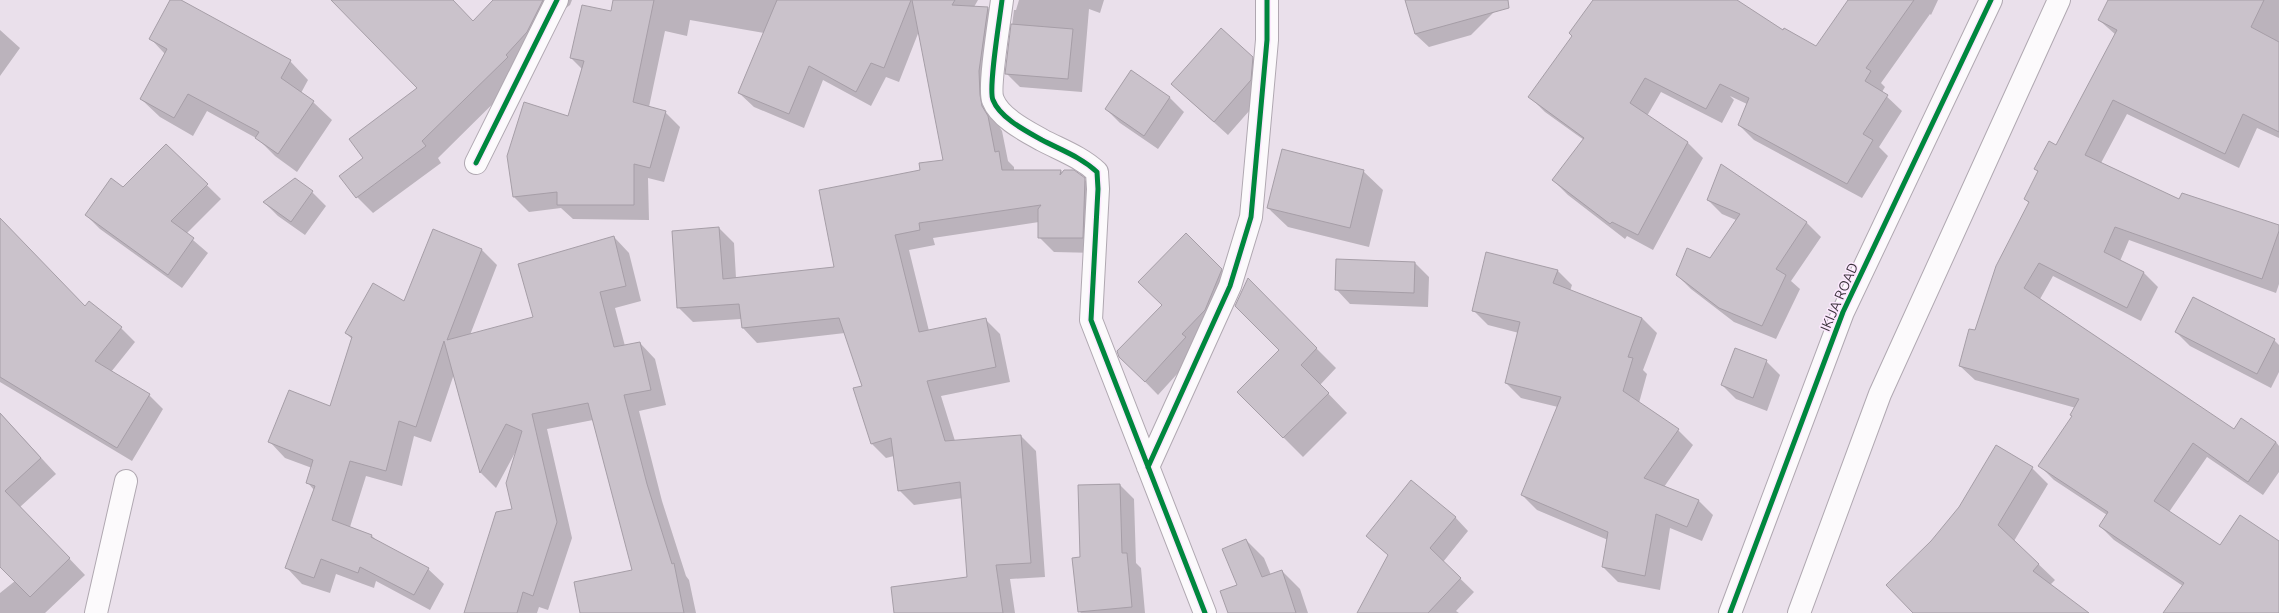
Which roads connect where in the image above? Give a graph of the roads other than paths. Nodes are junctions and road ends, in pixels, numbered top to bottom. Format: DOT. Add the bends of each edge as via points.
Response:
graph roads {
  1 [pos="557,0"];
  2 [pos="1002,0"];
  3 [pos="1267,0"];
  4 [pos="1991,0"];
  5 [pos="2059,0"];
  6 [pos="476,163"];
  7 [pos="1148,467"];
  8 [pos="126,481"];
  9 [pos="96,613"];
  10 [pos="1205,613"];
  11 [pos="1730,613"];
  12 [pos="1799,613"];
  1 -- 6 [label="street"];
  2 -- 7 [label="street" via="992,82 993,100 1005,116 1086,162 1097,172 1091,320"];
  3 -- 7 [label="street" via="1267,40 1251,217 1230,286"];
  4 -- 11 [label="street, IKIJA ROAD" via="1843,312"];
  5 -- 12 [label="street" via="1880,394"];
  7 -- 10 [label="street"];
  8 -- 9 [label="street"];
}
